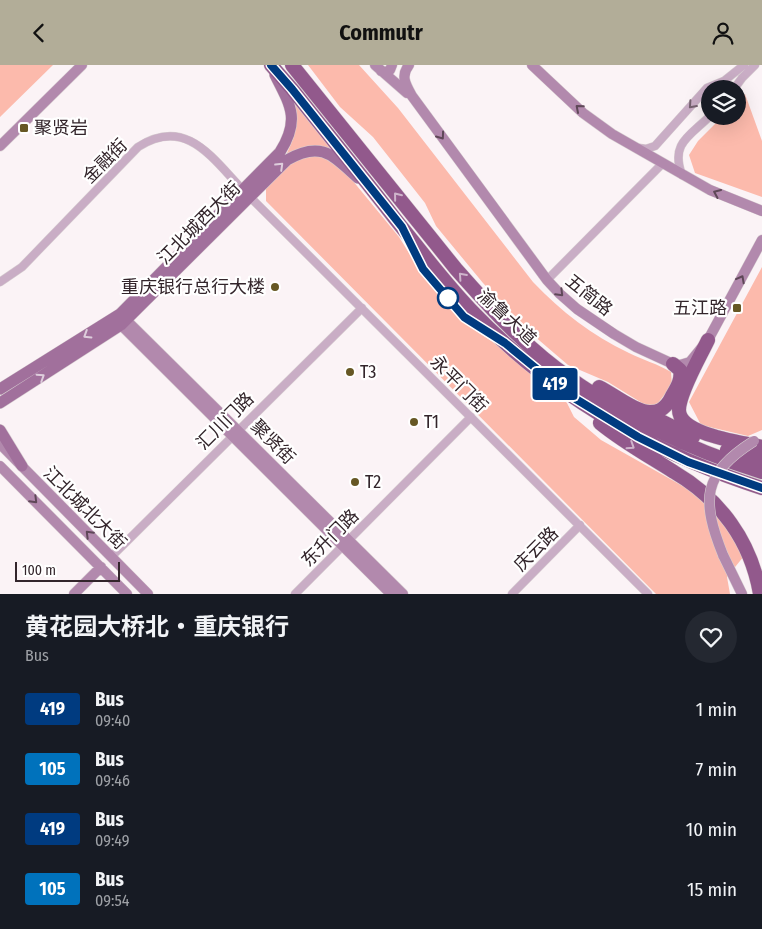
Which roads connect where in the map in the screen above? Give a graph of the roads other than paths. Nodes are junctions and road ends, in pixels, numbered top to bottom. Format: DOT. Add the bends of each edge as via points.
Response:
graph roads {
  1 [pos="72,65"];
  2 [pos="82,65"];
  3 [pos="271,65"];
  4 [pos="292,65"];
  5 [pos="392,65"];
  6 [pos="409,65"];
  7 [pos="532,65"];
  8 [pos="744,65"];
  9 [pos="755,65"];
  10 [pos="378,68"];
  11 [pos="740,80"];
  12 [pos="289,92"];
  13 [pos="412,96"];
  14 [pos="701,124"];
  15 [pos="0,137"];
  16 [pos="0,146"];
  17 [pos="636,147"];
  18 [pos="662,164"];
  19 [pos="682,175"];
  20 [pos="246,193"];
  21 [pos="374,193"];
  22 [pos="762,211"];
  23 [pos="762,240"];
  24 [pos="547,280"];
  25 [pos="0,283"];
  26 [pos="362,308"];
  27 [pos="120,319"];
  28 [pos="708,340"];
  29 [pos="673,364"];
  30 [pos="556,367"];
  31 [pos="0,389"];
  32 [pos="566,393"];
  33 [pos="0,403"];
  34 [pos="639,411"];
  35 [pos="471,417"];
  36 [pos="0,430"];
  37 [pos="236,433"];
  38 [pos="760,440"];
  39 [pos="0,444"];
  40 [pos="762,460"];
  41 [pos="0,465"];
  42 [pos="22,466"];
  43 [pos="762,472"];
  44 [pos="762,488"];
  45 [pos="580,525"];
  46 [pos="346,543"];
  47 [pos="750,556"];
  48 [pos="112,557"];
  49 [pos="101,567"];
  50 [pos="762,574"];
  51 [pos="732,576"];
  52 [pos="74,594"];
  53 [pos="127,594"];
  54 [pos="148,594"];
  55 [pos="295,594"];
  56 [pos="391,594"];
  57 [pos="403,594"];
  58 [pos="512,594"];
  59 [pos="648,594"];
  60 [pos="734,594"];
  61 [pos="742,594"];
  62 [pos="760,594"];
  1 -- 15 [label="main road"];
  2 -- 16 [label="main road"];
  3 -- 12 [label="highway, 渝鲁大道"];
  30 -- 4 [label="highway, 渝鲁大道, one-way" via="508,324 456,269"];
  5 -- 10 [label="main road" via="386,72"];
  6 -- 13 [label="main road, 五简路" via="404,77"];
  17 -- 7 [label="main road, one-way" via="596,123"];
  8 -- 17 [label="street, one-way" via="724,81 707,89 655,145 646,149"];
  9 -- 11 [label="street"];
  10 -- 13 [label="main road, 五简路"];
  12 -- 20 [label="main road, 江北城西大街" via="293,118 288,139"];
  12 -- 21 [label="highway, 渝鲁大道"];
  13 -- 24 [label="main road, 五简路, one-way"];
  14 -- 19 [label="street" via="680,146 678,163"];
  17 -- 18 [label="main road"];
  18 -- 19 [label="main road"];
  18 -- 24 [label="street"];
  22 -- 19 [label="main road, one-way"];
  20 -- 21 [label="main road, 江北城西大街, one-way" via="287,159 306,151 329,153"];
  20 -- 25 [label="street, 金融街" via="201,146 188,139 165,136 149,141 138,147 22,267"];
  20 -- 26 [label="street, 永平门街"];
  20 -- 27 [label="main road, 江北城西大街"];
  21 -- 32 [label="highway, 渝鲁大道" via="471,310"];
  28 -- 23 [label="main road, one-way"];
  24 -- 29 [label="main road, 五简路, one-way" via="596,323"];
  26 -- 35 [label="street, 永平门街"];
  26 -- 37 [label="street, 汇川门路"];
  27 -- 31 [label="main road, 江北城西大街, one-way"];
  33 -- 27 [label="main road, 江北城西大街, one-way"];
  27 -- 37 [label="main road, 聚贤街"];
  28 -- 29 [label="main road" via="690,362"];
  28 -- 38 [label="highway" via="682,396 678,412 680,418 703,433"];
  29 -- 34 [label="highway" via="681,375 670,401 656,413"];
  30 -- 34 [label="highway" via="603,389"];
  30 -- 43 [label="highway, 渝鲁大道" via="623,413 677,441"];
  32 -- 44 [label="highway, 渝鲁大道" via="664,451"];
  32 -- 47 [label="highway, one-way" via="620,439 704,493 730,521"];
  34 -- 40 [label="highway" via="689,436"];
  35 -- 45 [label="street, 永平门街"];
  35 -- 46 [label="street, 东升门路"];
  36 -- 42 [label="main road"];
  37 -- 46 [label="main road, 聚贤街"];
  37 -- 48 [label="street, 汇川门路"];
  38 -- 51 [label="main road, bridge" via="729,458 719,470 709,496 710,521"];
  39 -- 42 [label="main road, 江北城北大街"];
  41 -- 49 [label="main road, 江北城北大街, one-way"];
  48 -- 42 [label="main road, 江北城北大街, one-way"];
  45 -- 58 [label="street, 庆云路"];
  45 -- 59 [label="street, 永平门街"];
  46 -- 55 [label="street, 东升门路"];
  46 -- 56 [label="main road, 聚贤街"];
  46 -- 57 [label="main road, 聚贤街"];
  47 -- 50 [label="highway"];
  47 -- 62 [label="highway"];
  48 -- 54 [label="main road, 江北城北大街"];
  49 -- 52 [label="main road"];
  49 -- 53 [label="main road, 江北城北大街"];
  51 -- 60 [label="main road"];
  51 -- 61 [label="main road"];
}
